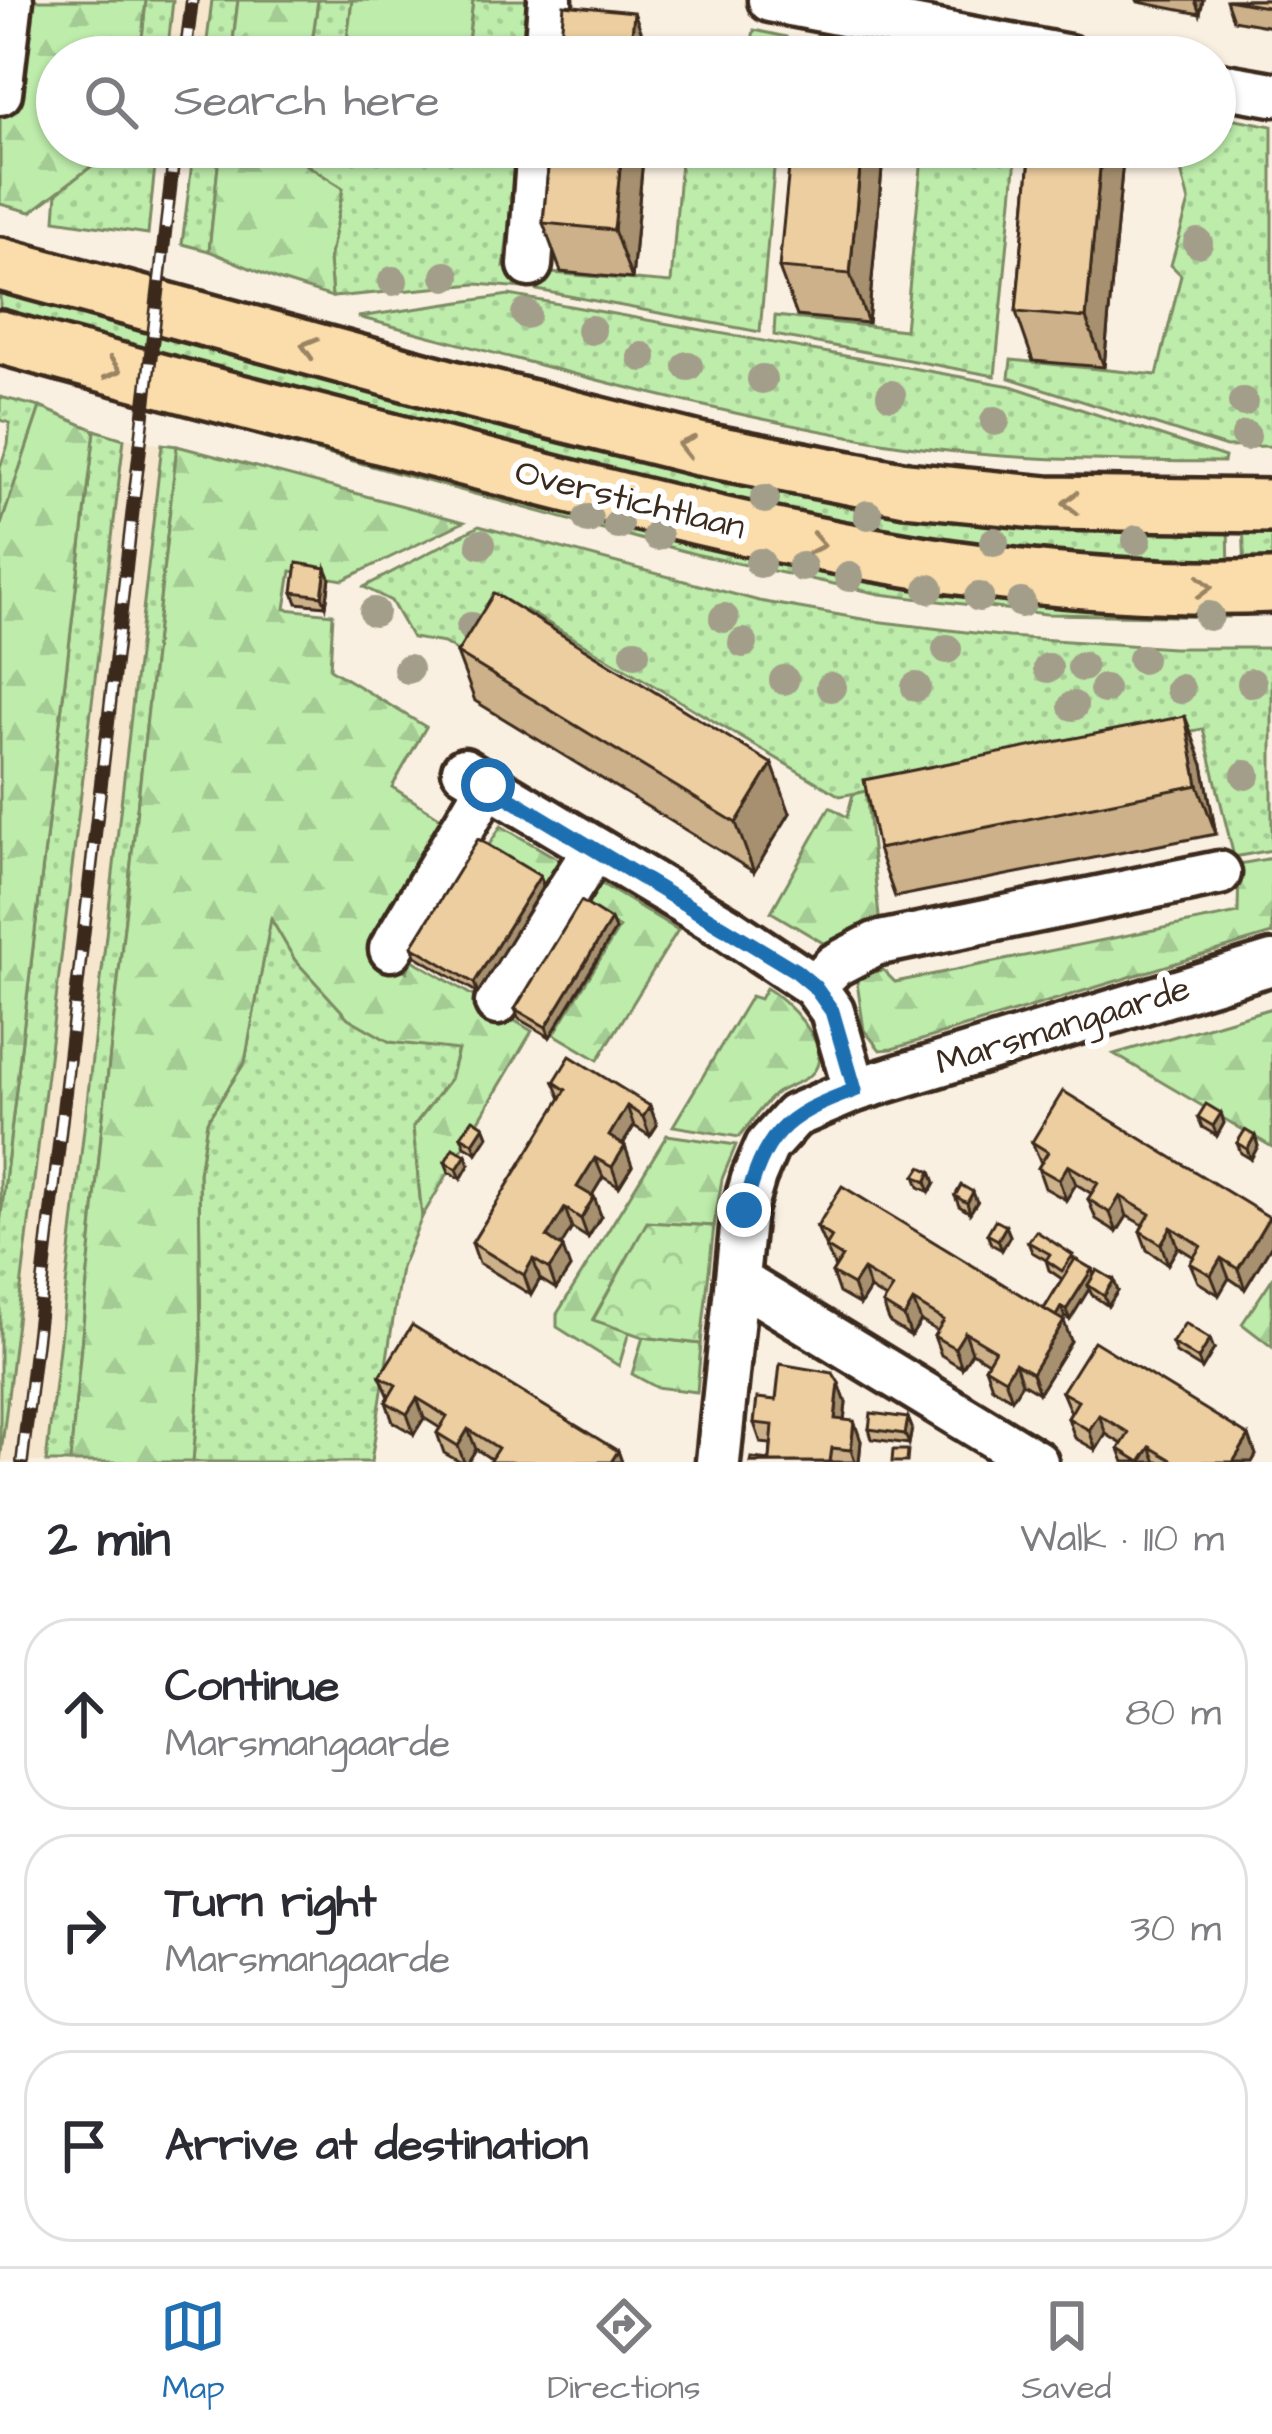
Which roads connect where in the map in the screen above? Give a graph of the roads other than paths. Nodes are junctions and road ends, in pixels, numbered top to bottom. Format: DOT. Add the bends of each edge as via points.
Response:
graph roads {
  1 [pos="11,0"];
  2 [pos="550,0"];
  3 [pos="789,2"];
  4 [pos="547,36"];
  5 [pos="962,36"];
  6 [pos="1236,88"];
  7 [pos="0,93"];
  8 [pos="1272,94"];
  9 [pos="537,168"];
  10 [pos="0,264"];
  11 [pos="530,265"];
  12 [pos="0,337"];
  13 [pos="1272,506"];
  14 [pos="1272,586"];
  15 [pos="594,850"];
  16 [pos="1219,873"];
  17 [pos="391,950"];
  18 [pos="1272,963"];
  19 [pos="814,986"];
  20 [pos="497,1004"];
  21 [pos="855,1090"];
  22 [pos="737,1280"];
  23 [pos="718,1462"];
  24 [pos="1036,1462"];
  1 -- 7 [label="street"];
  2 -- 4 [label="street"];
  3 -- 5 [label="street"];
  6 -- 8 [label="street"];
  9 -- 11 [label="street"];
  13 -- 10 [label="main road, Overstichtlaan, one-way" via="1047,503 906,489 699,449"];
  12 -- 14 [label="main road, Overstichtlaan, one-way" via="710,523 921,565 1085,583"];
  15 -- 17 [label="street" via="476,778"];
  15 -- 19 [label="street"];
  15 -- 20 [label="street"];
  16 -- 19 [label="street" via="875,944"];
  18 -- 21 [label="street, Marsmangaarde"];
  19 -- 21 [label="street" via="832,1011"];
  21 -- 22 [label="street, Marsmangaarde" via="794,1116 767,1146 744,1210"];
  22 -- 23 [label="street, Marsmangaarde"];
  22 -- 24 [label="street"];
}
